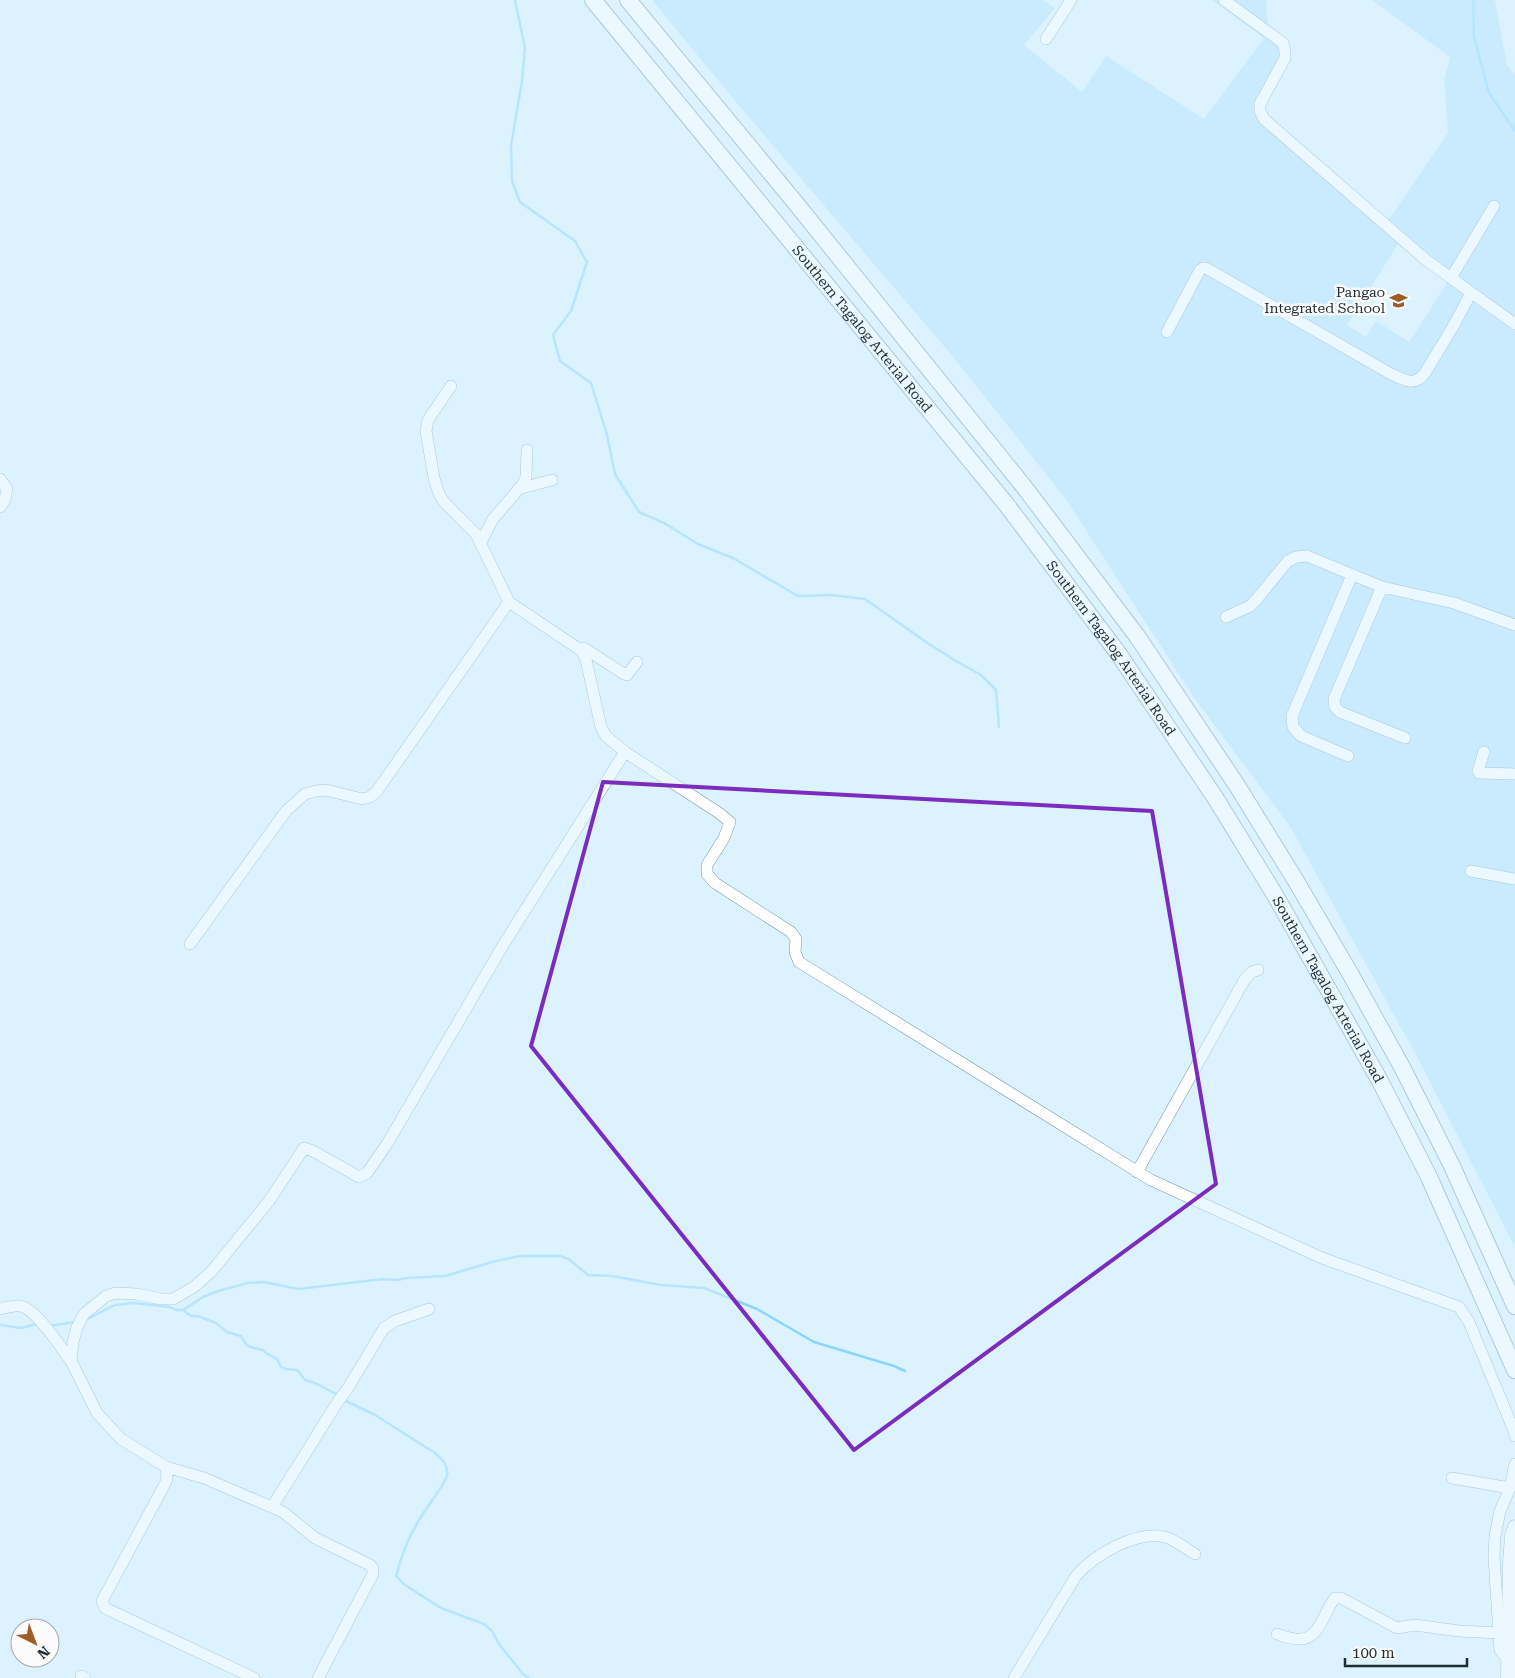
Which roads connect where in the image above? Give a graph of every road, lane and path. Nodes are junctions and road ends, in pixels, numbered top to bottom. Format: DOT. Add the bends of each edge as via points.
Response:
graph roads {
  1 [pos="593,0"];
  2 [pos="628,0"];
  3 [pos="1071,0"];
  4 [pos="1224,0"];
  5 [pos="1046,39"];
  6 [pos="1494,206"];
  7 [pos="1451,278"];
  8 [pos="1472,293"];
  9 [pos="1515,324"];
  10 [pos="1167,332"];
  11 [pos="451,386"];
  12 [pos="527,450"];
  13 [pos="0,478"];
  14 [pos="552,480"];
  15 [pos="518,489"];
  16 [pos="0,507"];
  17 [pos="481,542"];
  18 [pos="1352,575"];
  19 [pos="1382,587"];
  20 [pos="509,602"];
  21 [pos="1226,617"];
  22 [pos="1515,625"];
  23 [pos="582,651"];
  24 [pos="637,662"];
  25 [pos="1405,738"];
  26 [pos="625,752"];
  27 [pos="1484,752"];
  28 [pos="1348,756"];
  29 [pos="1515,774"];
  30 [pos="1472,871"];
  31 [pos="1515,879"];
  32 [pos="190,944"];
  33 [pos="1258,970"];
  34 [pos="1137,1172"];
  35 [pos="1515,1306"];
  36 [pos="0,1309"];
  37 [pos="430,1309"];
  38 [pos="72,1361"];
  39 [pos="1515,1370"];
  40 [pos="1515,1436"];
  41 [pos="1515,1464"];
  42 [pos="166,1467"];
  43 [pos="1452,1478"];
  44 [pos="1510,1488"];
  45 [pos="272,1507"];
  46 [pos="1515,1528"];
  47 [pos="1195,1554"];
  48 [pos="1499,1633"];
  49 [pos="1277,1634"];
  50 [pos="1510,1670"];
  51 [pos="254,1678"];
  52 [pos="318,1678"];
  53 [pos="1014,1678"];
  1 -- 39 [label="highway, Southern Tagalog Arterial Road" via="1006,504 1118,653 1216,799 1270,887 1380,1081 1429,1177"];
  2 -- 35 [label="highway, Southern Tagalog Arterial Road" via="1025,488 1137,636 1236,784 1351,975 1452,1166"];
  3 -- 5 [label="street"];
  4 -- 7 [label="street" via="1283,43 1285,58 1260,104 1264,119"];
  6 -- 7 [label="street"];
  7 -- 8 [label="street"];
  8 -- 9 [label="street"];
  8 -- 10 [label="street" via="1425,373 1415,381 1391,374 1206,268 1200,270"];
  11 -- 17 [label="street" via="431,415 426,431 434,478 444,502 472,528"];
  12 -- 15 [label="street" via="526,477"];
  13 -- 16 [label="street" via="7,488"];
  14 -- 15 [label="street"];
  15 -- 17 [label="street" via="493,520"];
  17 -- 20 [label="street"];
  18 -- 19 [label="street"];
  18 -- 21 [label="street" via="1307,556 1296,557 1288,561 1250,606"];
  18 -- 28 [label="street" via="1292,716 1293,727 1300,736"];
  19 -- 22 [label="street" via="1454,603"];
  19 -- 25 [label="street" via="1334,699 1335,707 1340,712"];
  20 -- 23 [label="street"];
  20 -- 32 [label="street" via="377,791 362,798 326,790 305,794 286,811"];
  23 -- 24 [label="street" via="584,648 627,675"];
  23 -- 26 [label="street" via="601,727 606,736"];
  26 -- 34 [label="street" via="730,822 707,865 707,874 715,883 791,932 796,938 795,952 799,962"];
  26 -- 38 [label="street" via="505,942 367,1173 359,1176 304,1148 269,1201 211,1272 177,1297 167,1300 137,1294 106,1296 84,1314 77,1327"];
  27 -- 29 [label="street" via="1479,773"];
  30 -- 31 [label="street"];
  33 -- 34 [label="street" via="1245,979"];
  34 -- 40 [label="street" via="1322,1258 1459,1307 1469,1322"];
  36 -- 38 [label="street" via="19,1305 28,1309"];
  37 -- 45 [label="street" via="384,1328"];
  38 -- 42 [label="street" via="100,1416 121,1439"];
  41 -- 44 [label="street"];
  42 -- 45 [label="street" via="204,1478"];
  42 -- 51 [label="street" via="166,1482 102,1601 103,1605"];
  43 -- 44 [label="street"];
  44 -- 48 [label="street" via="1500,1511 1495,1536"];
  45 -- 52 [label="street" via="315,1538 373,1569"];
  46 -- 50 [label="main road" via="1510,1562"];
  47 -- 53 [label="street" via="1165,1537 1143,1536 1118,1545 1087,1565 1076,1576"];
  48 -- 49 [label="street" via="1415,1624 1397,1628 1341,1598 1335,1598 1309,1638 1299,1640"];
  48 -- 50 [label="street" via="1500,1650"];
}
